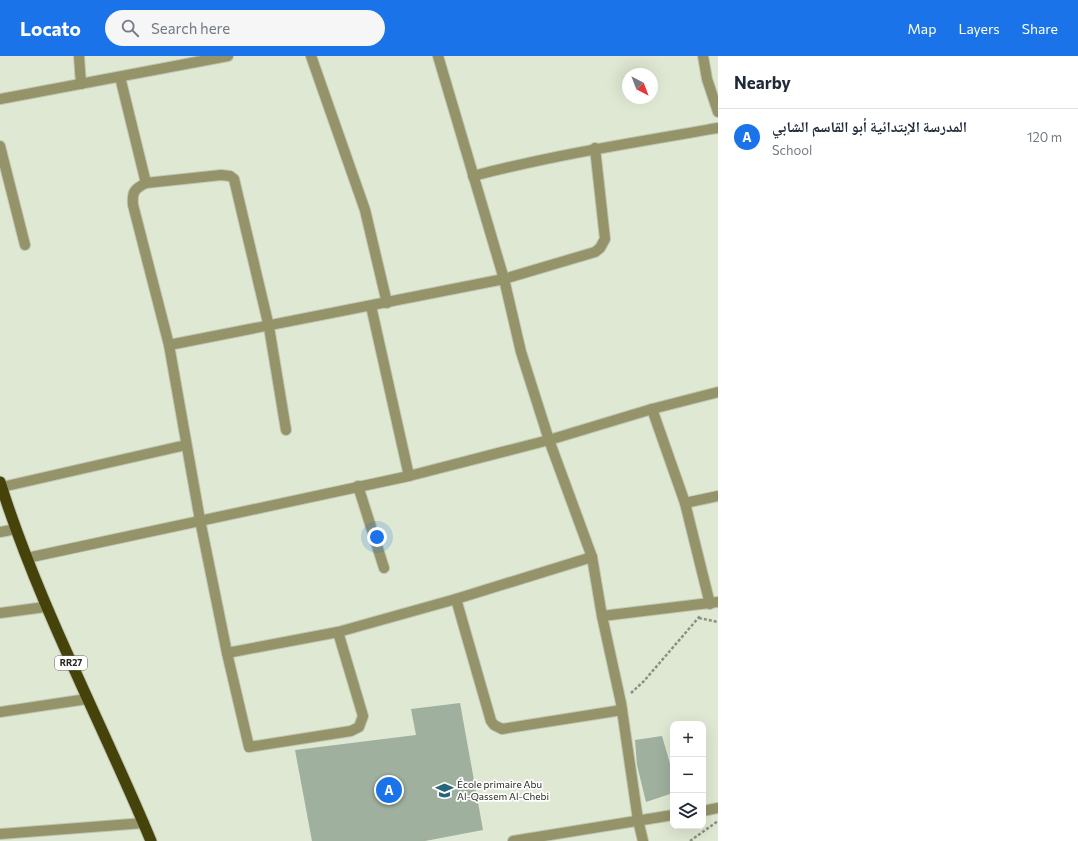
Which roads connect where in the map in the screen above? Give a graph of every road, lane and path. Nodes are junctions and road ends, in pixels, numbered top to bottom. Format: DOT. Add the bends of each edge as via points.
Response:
graph roads {
  1 [pos="79,56"];
  2 [pos="228,56"];
  3 [pos="311,56"];
  4 [pos="438,56"];
  5 [pos="703,56"];
  6 [pos="120,77"];
  7 [pos="81,84"];
  8 [pos="0,99"];
  9 [pos="718,112"];
  10 [pos="718,128"];
  11 [pos="0,146"];
  12 [pos="595,148"];
  13 [pos="473,176"];
  14 [pos="146,183"];
  15 [pos="25,245"];
  16 [pos="504,279"];
  17 [pos="387,303"];
  18 [pos="371,306"];
  19 [pos="269,327"];
  20 [pos="169,345"];
  21 [pos="718,392"];
  22 [pos="652,409"];
  23 [pos="286,430"];
  24 [pos="549,440"];
  25 [pos="186,445"];
  26 [pos="409,476"];
  27 [pos="1,484"];
  28 [pos="358,486"];
  29 [pos="718,496"];
  30 [pos="685,503"];
  31 [pos="200,520"];
  32 [pos="16,529"];
  33 [pos="0,532"];
  34 [pos="592,557"];
  35 [pos="27,558"];
  36 [pos="384,568"];
  37 [pos="456,599"];
  38 [pos="714,603"];
  39 [pos="45,607"];
  40 [pos="0,613"];
  41 [pos="602,616"];
  42 [pos="698,618"];
  43 [pos="718,622"];
  44 [pos="338,632"];
  45 [pos="227,653"];
  46 [pos="87,698"];
  47 [pos="622,707"];
  48 [pos="0,712"];
  49 [pos="718,808"];
  50 [pos="706,810"];
  51 [pos="670,815"];
  52 [pos="638,820"];
  53 [pos="718,821"];
  54 [pos="144,823"];
  55 [pos="0,834"];
  56 [pos="151,841"];
  57 [pos="513,841"];
  58 [pos="643,841"];
  59 [pos="690,841"];
  1 -- 7 [label="street"];
  2 -- 6 [label="street"];
  3 -- 17 [label="street" via="365,210"];
  4 -- 13 [label="street"];
  5 -- 9 [label="street" via="707,79"];
  6 -- 7 [label="street"];
  6 -- 14 [label="street"];
  7 -- 8 [label="street"];
  10 -- 12 [label="street"];
  11 -- 15 [label="street"];
  12 -- 13 [label="street"];
  12 -- 16 [label="street" via="605,239 600,248 590,254"];
  13 -- 16 [label="street"];
  14 -- 19 [label="street" via="221,175 234,179"];
  14 -- 20 [label="street" via="134,190 133,205"];
  16 -- 17 [label="street"];
  16 -- 24 [label="street" via="521,352"];
  17 -- 18 [label="street"];
  18 -- 19 [label="street"];
  18 -- 26 [label="street"];
  19 -- 20 [label="street"];
  19 -- 23 [label="street"];
  20 -- 25 [label="street"];
  21 -- 22 [label="street"];
  22 -- 24 [label="street"];
  22 -- 30 [label="street"];
  24 -- 26 [label="street"];
  24 -- 34 [label="street"];
  25 -- 27 [label="street"];
  25 -- 31 [label="street"];
  26 -- 28 [label="street"];
  27 -- 32 [label="highway, RR27"];
  28 -- 31 [label="street"];
  28 -- 36 [label="street"];
  29 -- 30 [label="street"];
  30 -- 38 [label="street"];
  31 -- 35 [label="street"];
  31 -- 45 [label="street"];
  32 -- 33 [label="street"];
  32 -- 35 [label="highway, RR27"];
  34 -- 37 [label="street"];
  34 -- 41 [label="street"];
  35 -- 39 [label="highway, RR27"];
  37 -- 44 [label="street"];
  37 -- 47 [label="street" via="491,721 497,727 502,729"];
  38 -- 41 [label="street"];
  38 -- 42 [label="path"];
  39 -- 40 [label="street"];
  39 -- 46 [label="highway, RR27"];
  41 -- 47 [label="street"];
  42 -- 43 [label="path"];
  42 -- 47 [label="path"];
  44 -- 45 [label="street"];
  44 -- 45 [label="street" via="363,716 360,727 351,731 249,747"];
  46 -- 48 [label="street"];
  46 -- 54 [label="highway, RR27"];
  47 -- 52 [label="street"];
  49 -- 50 [label="street"];
  51 -- 52 [label="street"];
  52 -- 57 [label="street"];
  52 -- 58 [label="street"];
  53 -- 59 [label="path"];
  54 -- 55 [label="street"];
  54 -- 56 [label="highway, RR27"];
}
